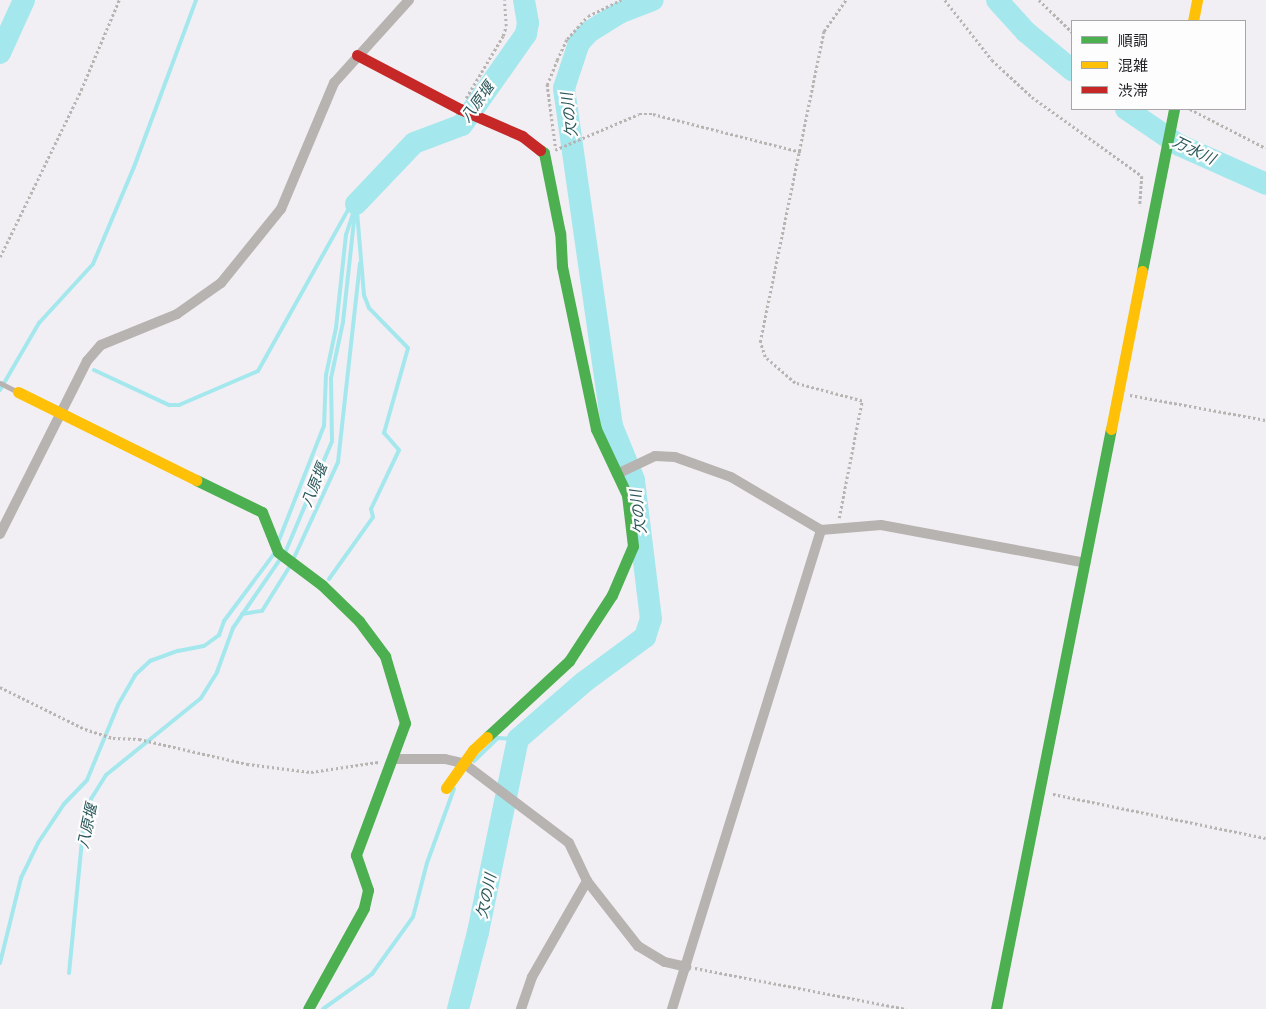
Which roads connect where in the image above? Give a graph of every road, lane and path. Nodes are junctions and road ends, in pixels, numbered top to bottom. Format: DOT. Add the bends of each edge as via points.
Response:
graph roads {
  1 [pos="119,0"];
  2 [pos="409,0"];
  3 [pos="504,0"];
  4 [pos="620,0"];
  5 [pos="846,0"];
  6 [pos="945,0"];
  7 [pos="1039,0"];
  8 [pos="1197,0"];
  9 [pos="1193,20"];
  10 [pos="1071,31"];
  11 [pos="357,55"];
  12 [pos="463,110"];
  13 [pos="1174,110"];
  14 [pos="1192,110"];
  15 [pos="1266,148"];
  16 [pos="560,149"];
  17 [pos="555,150"];
  18 [pos="801,152"];
  19 [pos="1138,216"];
  20 [pos="0,257"];
  21 [pos="0,383"];
  22 [pos="13,389"];
  23 [pos="1120,393"];
  24 [pos="60,413"];
  25 [pos="1266,420"];
  26 [pos="620,473"];
  27 [pos="838,527"];
  28 [pos="821,530"];
  29 [pos="0,534"];
  30 [pos="1086,562"];
  31 [pos="0,687"];
  32 [pos="394,759"];
  33 [pos="468,767"];
  34 [pos="446,788"];
  35 [pos="1039,791"];
  36 [pos="1266,838"];
  37 [pos="587,881"];
  38 [pos="686,967"];
  39 [pos="309,1007"];
  40 [pos="521,1009"];
  41 [pos="672,1009"];
  42 [pos="906,1009"];
  43 [pos="996,1009"];
  1 -- 20 [label="path"];
  2 -- 11 [label="street"];
  3 -- 12 [label="path" via="506,26 503,36"];
  4 -- 17 [label="path" via="588,16 567,39 557,60 547,85"];
  5 -- 18 [label="path" via="824,31"];
  6 -- 19 [label="path" via="992,60 1032,97 1142,176"];
  7 -- 10 [label="path"];
  8 -- 9 [label="street"];
  11 -- 12 [label="street"];
  11 -- 24 [label="street" via="328,94 292,187 268,229 221,283 200,300 156,324 101,345"];
  12 -- 26 [label="street" via="522,136 544,153 560,233 562,266 596,429"];
  13 -- 23 [label="street"];
  14 -- 15 [label="path"];
  16 -- 18 [label="path" via="628,117 653,114"];
  18 -- 27 [label="path" via="760,342 765,357 795,383 862,401"];
  21 -- 22 [label="lane"];
  22 -- 24 [label="street"];
  23 -- 25 [label="path"];
  23 -- 30 [label="street"];
  24 -- 29 [label="street"];
  24 -- 32 [label="street" via="211,484 262,512 274,547 360,621 385,656 405,723"];
  26 -- 28 [label="street" via="663,455 690,461 762,493"];
  26 -- 33 [label="street" via="633,546 612,595 568,661"];
  27 -- 28 [label="street"];
  27 -- 30 [label="street" via="889,526"];
  28 -- 38 [label="street"];
  30 -- 35 [label="street"];
  31 -- 32 [label="path" via="92,732 113,738 139,739 247,764 311,772"];
  32 -- 33 [label="street" via="445,758"];
  32 -- 39 [label="street" via="356,855 368,890 364,908"];
  33 -- 34 [label="street"];
  33 -- 37 [label="street" via="569,843"];
  35 -- 36 [label="path"];
  35 -- 43 [label="street"];
  37 -- 38 [label="street" via="638,946 665,962"];
  37 -- 40 [label="street" via="532,977"];
  38 -- 41 [label="street"];
  38 -- 42 [label="path"];
}
